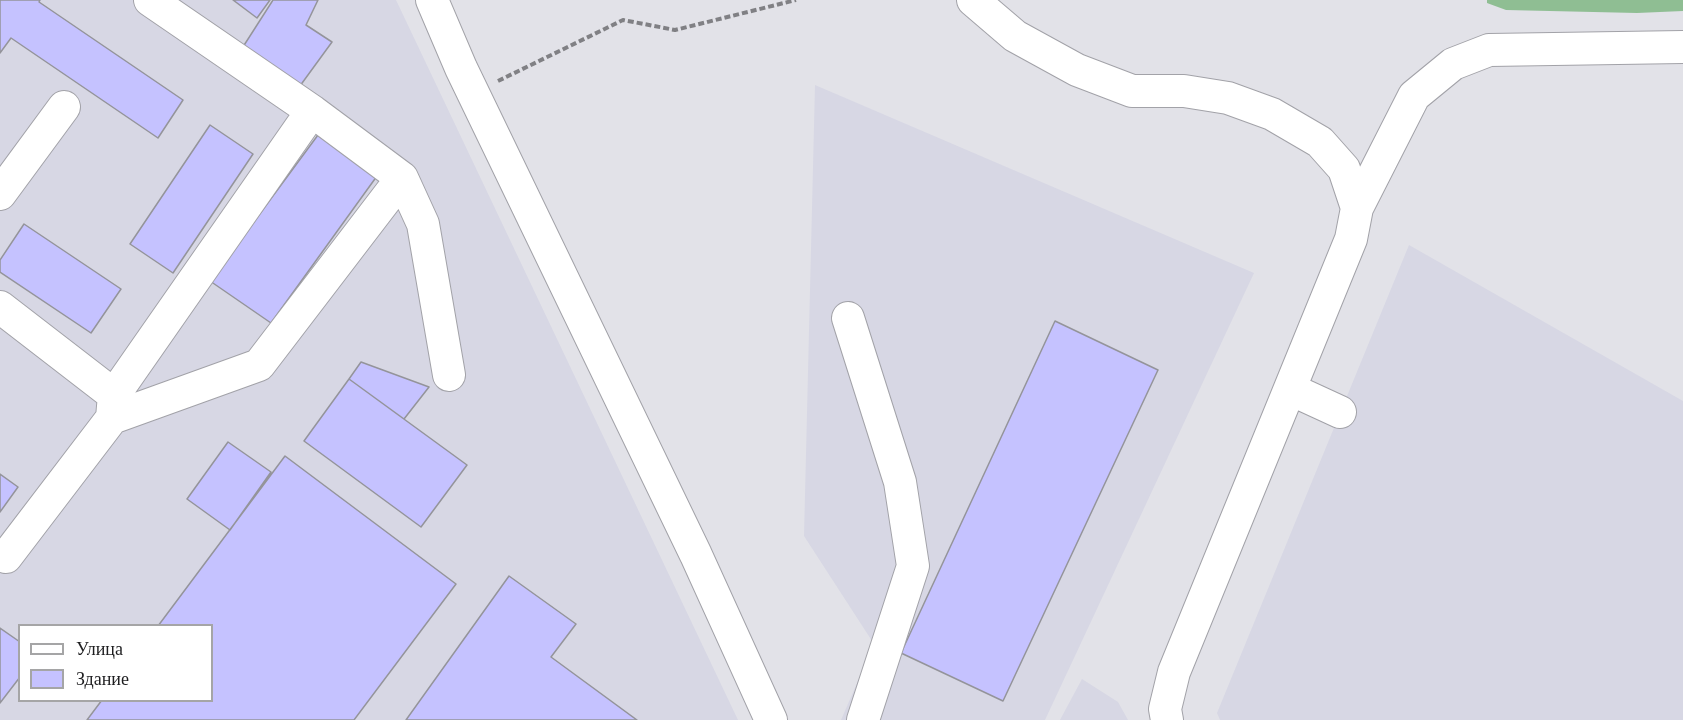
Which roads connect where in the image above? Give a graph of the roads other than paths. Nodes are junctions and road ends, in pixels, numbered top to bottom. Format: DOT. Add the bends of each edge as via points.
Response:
graph roads {
  1 [pos="150,0"];
  2 [pos="432,0"];
  3 [pos="973,0"];
  4 [pos="1683,47"];
  5 [pos="64,107"];
  6 [pos="312,111"];
  7 [pos="402,178"];
  8 [pos="0,194"];
  9 [pos="1357,208"];
  10 [pos="0,307"];
  11 [pos="848,318"];
  12 [pos="449,375"];
  13 [pos="1290,389"];
  14 [pos="113,406"];
  15 [pos="1340,412"];
  16 [pos="6,557"];
  17 [pos="771,720"];
  18 [pos="863,720"];
  19 [pos="1167,720"];
  1 -- 6 [label="street"];
  2 -- 17 [label="street"];
  3 -- 9 [label="street" via="1015,36 1077,70 1132,91 1184,91 1228,98 1272,114 1320,141 1344,169"];
  4 -- 9 [label="street" via="1490,50 1453,64 1414,96"];
  5 -- 8 [label="street"];
  6 -- 7 [label="street"];
  6 -- 14 [label="street"];
  7 -- 12 [label="street" via="423,224"];
  7 -- 14 [label="street" via="260,365"];
  9 -- 13 [label="street" via="1351,239"];
  10 -- 14 [label="street"];
  11 -- 18 [label="street" via="900,482 914,566"];
  13 -- 15 [label="street"];
  13 -- 19 [label="street" via="1174,672 1165,709"];
  14 -- 16 [label="street"];
}
